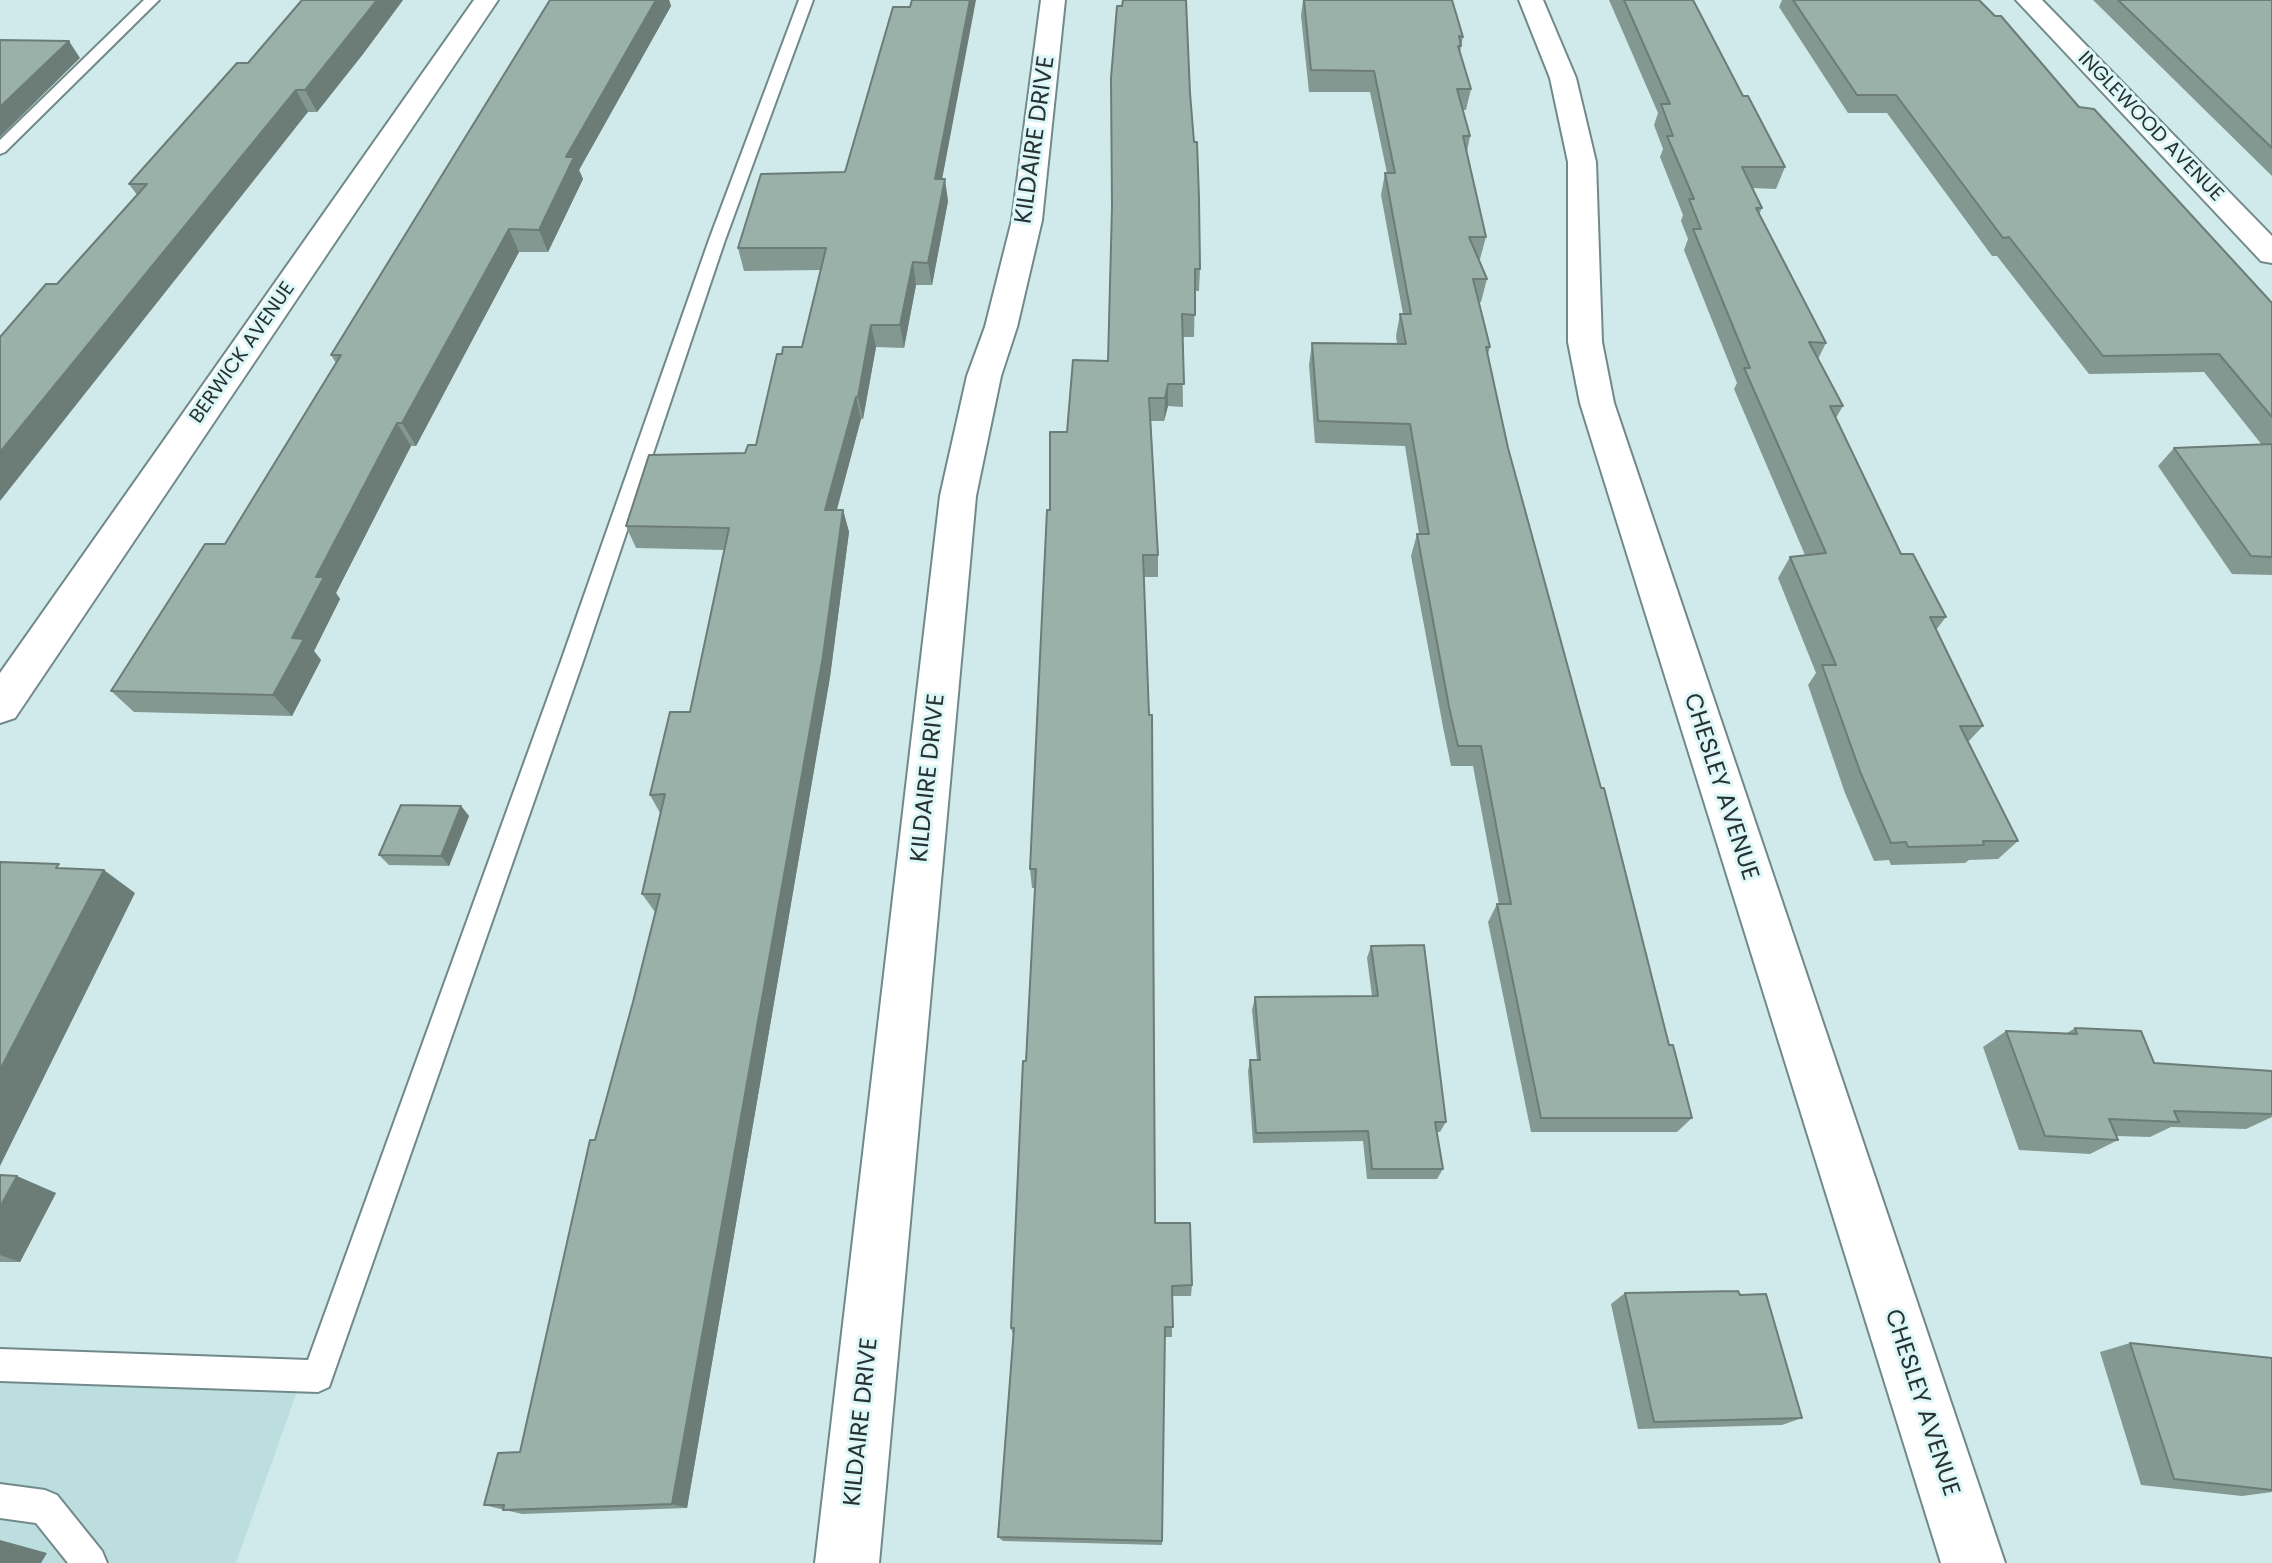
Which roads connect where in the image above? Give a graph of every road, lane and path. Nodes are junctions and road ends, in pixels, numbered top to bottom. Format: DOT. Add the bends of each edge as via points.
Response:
graph roads {
  1 [pos="152,0"];
  2 [pos="486,0"];
  3 [pos="806,0"];
  4 [pos="1053,0"];
  5 [pos="1531,0"];
  6 [pos="2028,0"];
  7 [pos="0,149"];
  8 [pos="2272,254"];
  9 [pos="0,706"];
  10 [pos="0,1365"];
  11 [pos="0,1501"];
  12 [pos="90,1563"];
  13 [pos="847,1563"];
  14 [pos="1973,1563"];
  1 -- 7 [label="lane"];
  2 -- 9 [label="street, BERWICK AVENUE"];
  3 -- 10 [label="lane" via="318,1376"];
  4 -- 13 [label="street, KILDAIRE DRIVE" via="1027,220 958,496"];
  5 -- 14 [label="street, CHESLEY AVENUE" via="1563,78 1578,135 1584,329 1597,403"];
  6 -- 8 [label="street, INGLEWOOD AVENUE"];
  11 -- 12 [label="lane" via="45,1507"];
}
